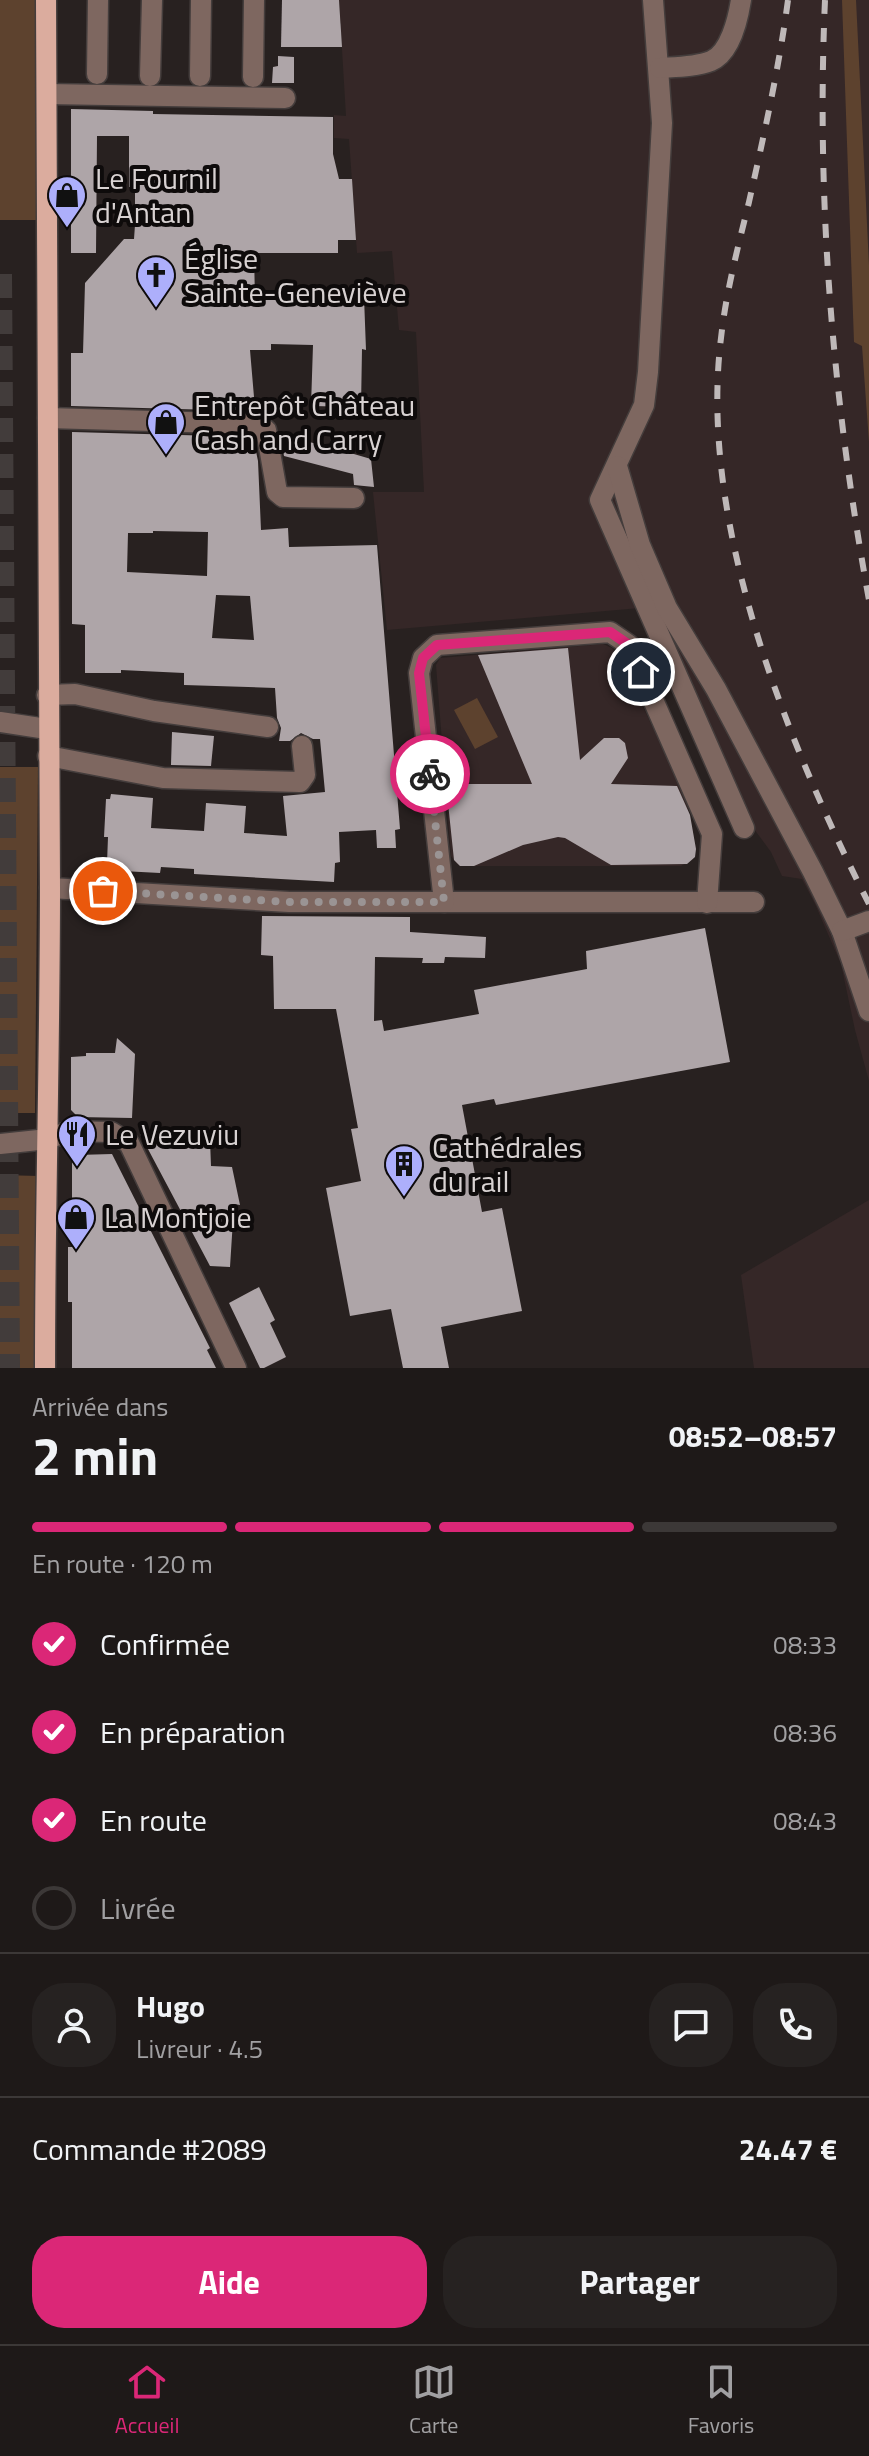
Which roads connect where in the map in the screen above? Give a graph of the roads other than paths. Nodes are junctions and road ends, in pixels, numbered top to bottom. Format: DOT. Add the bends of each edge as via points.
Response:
graph roads {
  1 [pos="46,0"];
  2 [pos="98,0"];
  3 [pos="152,0"];
  4 [pos="201,0"];
  5 [pos="254,0"];
  6 [pos="653,0"];
  7 [pos="741,0"];
  8 [pos="660,68"];
  9 [pos="97,74"];
  10 [pos="150,76"];
  11 [pos="200,76"];
  12 [pos="253,77"];
  13 [pos="47,94"];
  14 [pos="285,98"];
  15 [pos="48,418"];
  16 [pos="617,466"];
  17 [pos="354,498"];
  18 [pos="47,695"];
  19 [pos="0,722"];
  20 [pos="268,727"];
  21 [pos="47,729"];
  22 [pos="302,746"];
  23 [pos="48,756"];
  24 [pos="744,828"];
  25 [pos="50,888"];
  26 [pos="444,902"];
  27 [pos="754,902"];
  28 [pos="707,903"];
  29 [pos="869,921"];
  30 [pos="842,931"];
  31 [pos="869,1011"];
  32 [pos="48,1139"];
  33 [pos="0,1144"];
  34 [pos="45,1368"];
  35 [pos="236,1368"];
  1 -- 13 [label="main road"];
  2 -- 9 [label="street"];
  3 -- 10 [label="street"];
  4 -- 11 [label="street"];
  5 -- 12 [label="street"];
  6 -- 8 [label="street"];
  7 -- 8 [label="street" via="732,34 712,61"];
  8 -- 16 [label="street" via="662,123 648,372 644,405"];
  13 -- 14 [label="street"];
  13 -- 15 [label="main road"];
  15 -- 17 [label="street" via="257,424 266,430 277,492 283,497"];
  15 -- 18 [label="main road"];
  16 -- 24 [label="street" via="600,500"];
  16 -- 30 [label="street" via="640,545 667,608 773,794"];
  18 -- 20 [label="street" via="75,694"];
  18 -- 21 [label="main road"];
  19 -- 21 [label="street"];
  21 -- 23 [label="main road"];
  22 -- 23 [label="street" via="305,775 300,782 163,778"];
  23 -- 25 [label="main road"];
  25 -- 26 [label="street" via="289,902"];
  25 -- 32 [label="main road"];
  26 -- 28 [label="street"];
  26 -- 28 [label="street" via="419,673 423,658 437,645 610,632 629,645 712,834"];
  27 -- 28 [label="street"];
  29 -- 30 [label="street"];
  30 -- 31 [label="street"];
  32 -- 33 [label="street"];
  32 -- 34 [label="main road"];
  32 -- 35 [label="street" via="69,1131 111,1132 129,1143"];
}
